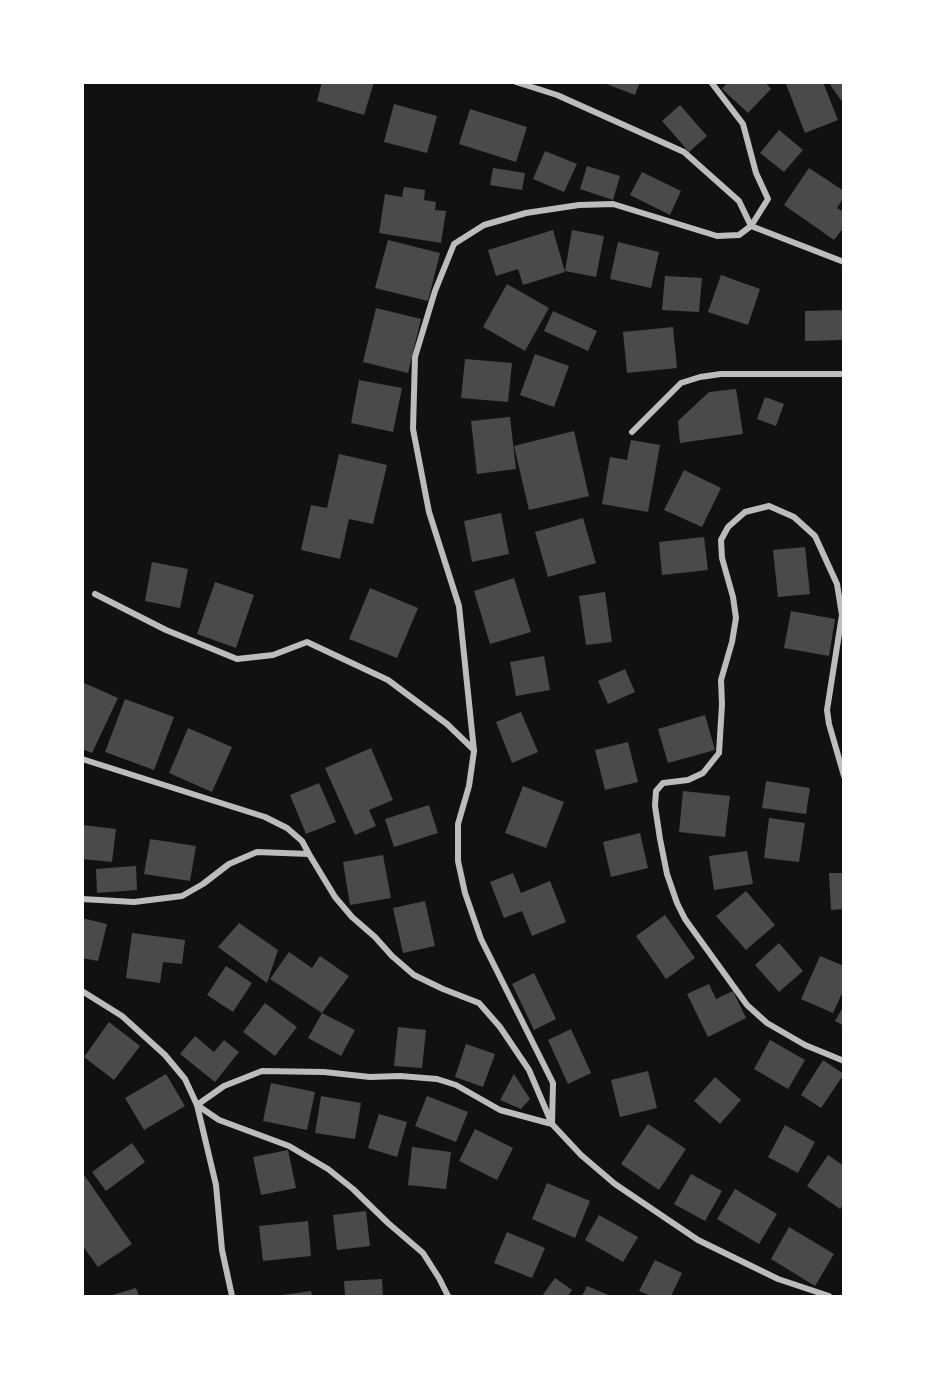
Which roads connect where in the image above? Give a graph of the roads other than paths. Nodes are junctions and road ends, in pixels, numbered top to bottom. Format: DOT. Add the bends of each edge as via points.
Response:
graph roads {
  1 [pos="516,82"];
  2 [pos="711,82"];
  3 [pos="751,226"];
  4 [pos="843,262"];
  5 [pos="843,374"];
  6 [pos="632,432"];
  7 [pos="840,584"];
  8 [pos="95,594"];
  9 [pos="474,751"];
  10 [pos="82,759"];
  11 [pos="843,776"];
  12 [pos="309,854"];
  13 [pos="82,899"];
  14 [pos="82,990"];
  15 [pos="843,1061"];
  16 [pos="197,1106"];
  17 [pos="552,1124"];
  18 [pos="232,1296"];
  19 [pos="448,1296"];
  20 [pos="829,1296"];
  1 -- 3 [label="street" via="557,95 684,152 739,201"];
  2 -- 3 [label="street" via="743,124 756,173 768,199"];
  3 -- 4 [label="street"];
  3 -- 9 [label="street" via="739,235 717,236 613,204 579,205 526,213 484,225 454,244 415,357 413,429 429,512 459,606"];
  5 -- 6 [label="street" via="700,377 681,383"];
  7 -- 11 [label="street" via="842,615 827,710"];
  7 -- 15 [label="street" via="815,537 794,517 769,506 745,512 728,527 721,540 722,558 735,618 721,680 719,753 703,773 688,780 663,783 656,791 655,806 667,874 677,903 747,1005 767,1023"];
  8 -- 9 [label="street" via="166,630 237,659 273,654 307,642 388,680 447,724"];
  9 -- 17 [label="street" via="458,824 458,861 482,939 553,1083"];
  10 -- 12 [label="street" via="265,817 287,828 302,841"];
  12 -- 13 [label="street" via="257,852 229,864 182,896 134,902"];
  12 -- 17 [label="street" via="335,897 392,956 414,975 479,1003 529,1070"];
  14 -- 16 [label="street" via="122,1016 165,1055 184,1079"];
  16 -- 17 [label="street" via="224,1086 262,1071 324,1072 437,1079 456,1085 500,1110"];
  16 -- 18 [label="street" via="216,1185 222,1250"];
  16 -- 19 [label="street" via="219,1120 289,1146 328,1169 423,1253"];
  17 -- 20 [label="street" via="615,1184 698,1240 778,1279"];
}
